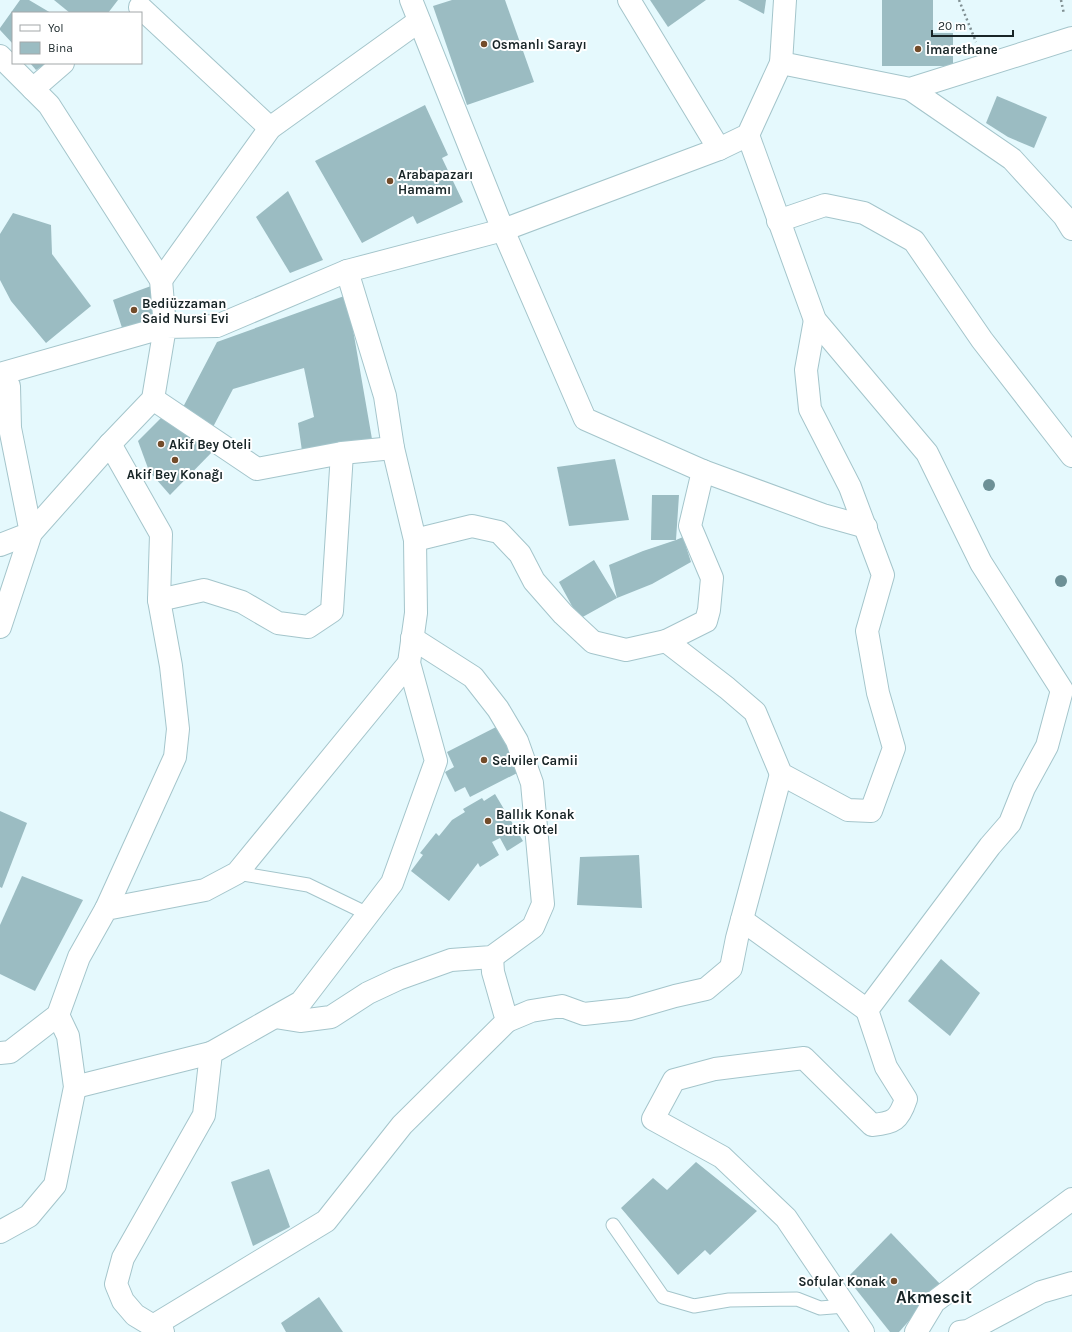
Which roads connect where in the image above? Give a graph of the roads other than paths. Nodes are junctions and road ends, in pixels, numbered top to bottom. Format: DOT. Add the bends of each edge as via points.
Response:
graph roads {
  1 [pos="411,0"];
  2 [pos="629,0"];
  3 [pos="785,0"];
  4 [pos="140,7"];
  5 [pos="419,21"];
  6 [pos="1072,38"];
  7 [pos="0,56"];
  8 [pos="781,63"];
  9 [pos="62,64"];
  10 [pos="33,89"];
  11 [pos="910,89"];
  12 [pos="270,128"];
  13 [pos="748,135"];
  14 [pos="719,149"];
  15 [pos="778,221"];
  16 [pos="503,230"];
  17 [pos="1072,230"];
  18 [pos="347,271"];
  19 [pos="161,280"];
  20 [pos="815,320"];
  21 [pos="165,327"];
  22 [pos="0,374"];
  23 [pos="153,400"];
  24 [pos="110,444"];
  25 [pos="393,448"];
  26 [pos="342,453"];
  27 [pos="1072,456"];
  28 [pos="703,471"];
  29 [pos="866,527"];
  30 [pos="31,533"];
  31 [pos="415,540"];
  32 [pos="0,545"];
  33 [pos="159,600"];
  34 [pos="0,628"];
  35 [pos="412,638"];
  36 [pos="666,641"];
  37 [pos="408,663"];
  38 [pos="781,774"];
  39 [pos="237,873"];
  40 [pos="106,909"];
  41 [pos="368,914"];
  42 [pos="742,920"];
  43 [pos="492,957"];
  44 [pos="867,1010"];
  45 [pos="58,1015"];
  46 [pos="274,1017"];
  47 [pos="507,1021"];
  48 [pos="0,1052"];
  49 [pos="211,1053"];
  50 [pos="75,1088"];
  51 [pos="1072,1199"];
  52 [pos="613,1226"];
  53 [pos="0,1232"];
  54 [pos="1072,1283"];
  55 [pos="845,1306"];
  56 [pos="158,1329"];
  57 [pos="863,1332"];
  58 [pos="916,1332"];
  59 [pos="960,1332"];
  1 -- 5 [label="street"];
  2 -- 14 [label="street"];
  3 -- 8 [label="street"];
  4 -- 12 [label="street"];
  5 -- 12 [label="street"];
  5 -- 16 [label="street"];
  6 -- 11 [label="street"];
  7 -- 10 [label="street"];
  8 -- 11 [label="street"];
  8 -- 13 [label="street"];
  9 -- 10 [label="street"];
  10 -- 19 [label="street" via="49,105"];
  11 -- 17 [label="street" via="1012,159 1064,216"];
  12 -- 19 [label="street"];
  13 -- 14 [label="street"];
  13 -- 15 [label="street"];
  14 -- 16 [label="street"];
  15 -- 20 [label="street"];
  15 -- 27 [label="street" via="826,205 864,213 914,241 982,340"];
  16 -- 18 [label="street"];
  16 -- 28 [label="street" via="585,419"];
  18 -- 21 [label="street" via="217,326"];
  18 -- 25 [label="street" via="385,396"];
  19 -- 21 [label="street"];
  20 -- 29 [label="street" via="806,370 810,409 850,487"];
  20 -- 44 [label="street" via="927,453 981,563 1062,690 1047,746 1024,788 1010,823"];
  21 -- 22 [label="street"];
  21 -- 23 [label="street"];
  22 -- 30 [label="street" via="9,386 10,428"];
  23 -- 24 [label="street"];
  23 -- 26 [label="street" via="257,469"];
  24 -- 30 [label="street"];
  24 -- 33 [label="street" via="161,534"];
  25 -- 26 [label="street"];
  25 -- 31 [label="street"];
  26 -- 33 [label="street" via="332,611 308,627 278,623 242,602 204,590"];
  28 -- 29 [label="street" via="823,515"];
  28 -- 36 [label="street" via="690,526 712,578 709,610 706,621"];
  29 -- 38 [label="street" via="883,575 867,631 878,693 894,748 871,811 848,810"];
  30 -- 32 [label="street"];
  30 -- 34 [label="street"];
  31 -- 35 [label="street" via="416,613"];
  31 -- 36 [label="street" via="472,526 499,532 520,554 534,581 563,614 593,642 626,650"];
  33 -- 40 [label="street" via="171,666 178,729 175,757"];
  35 -- 37 [label="street"];
  35 -- 43 [label="street" via="473,677 498,709 517,741 532,783 543,904 533,927"];
  36 -- 38 [label="street" via="755,712"];
  37 -- 39 [label="street"];
  37 -- 41 [label="street" via="436,761 392,883"];
  38 -- 42 [label="street"];
  39 -- 40 [label="street" via="205,890"];
  39 -- 41 [label="lane" via="308,885"];
  40 -- 45 [label="street" via="79,957"];
  41 -- 46 [label="street" via="301,1002"];
  42 -- 44 [label="street"];
  42 -- 47 [label="street" via="731,968 706,989 630,1009 584,1014 562,1006 531,1011"];
  43 -- 46 [label="street" via="451,960 398,979 368,993 331,1017 300,1021"];
  43 -- 47 [label="street" via="493,972"];
  44 -- 55 [label="street" via="886,1067 906,1099 901,1113 888,1123 872,1125 804,1058 715,1069 674,1080 652,1119 722,1157 786,1218"];
  45 -- 48 [label="street" via="10,1052"];
  45 -- 50 [label="street" via="68,1036"];
  46 -- 49 [label="street"];
  47 -- 56 [label="street" via="402,1125 326,1221"];
  49 -- 50 [label="street"];
  49 -- 56 [label="street" via="204,1115 123,1258 116,1284 124,1301 135,1315"];
  50 -- 53 [label="street" via="55,1185 30,1216"];
  51 -- 58 [label="street" via="934,1302"];
  52 -- 55 [label="lane" via="663,1297 694,1306 729,1300 797,1299 820,1308"];
  54 -- 59 [label="street" via="1041,1292 968,1331"];
  55 -- 57 [label="street"];
}
